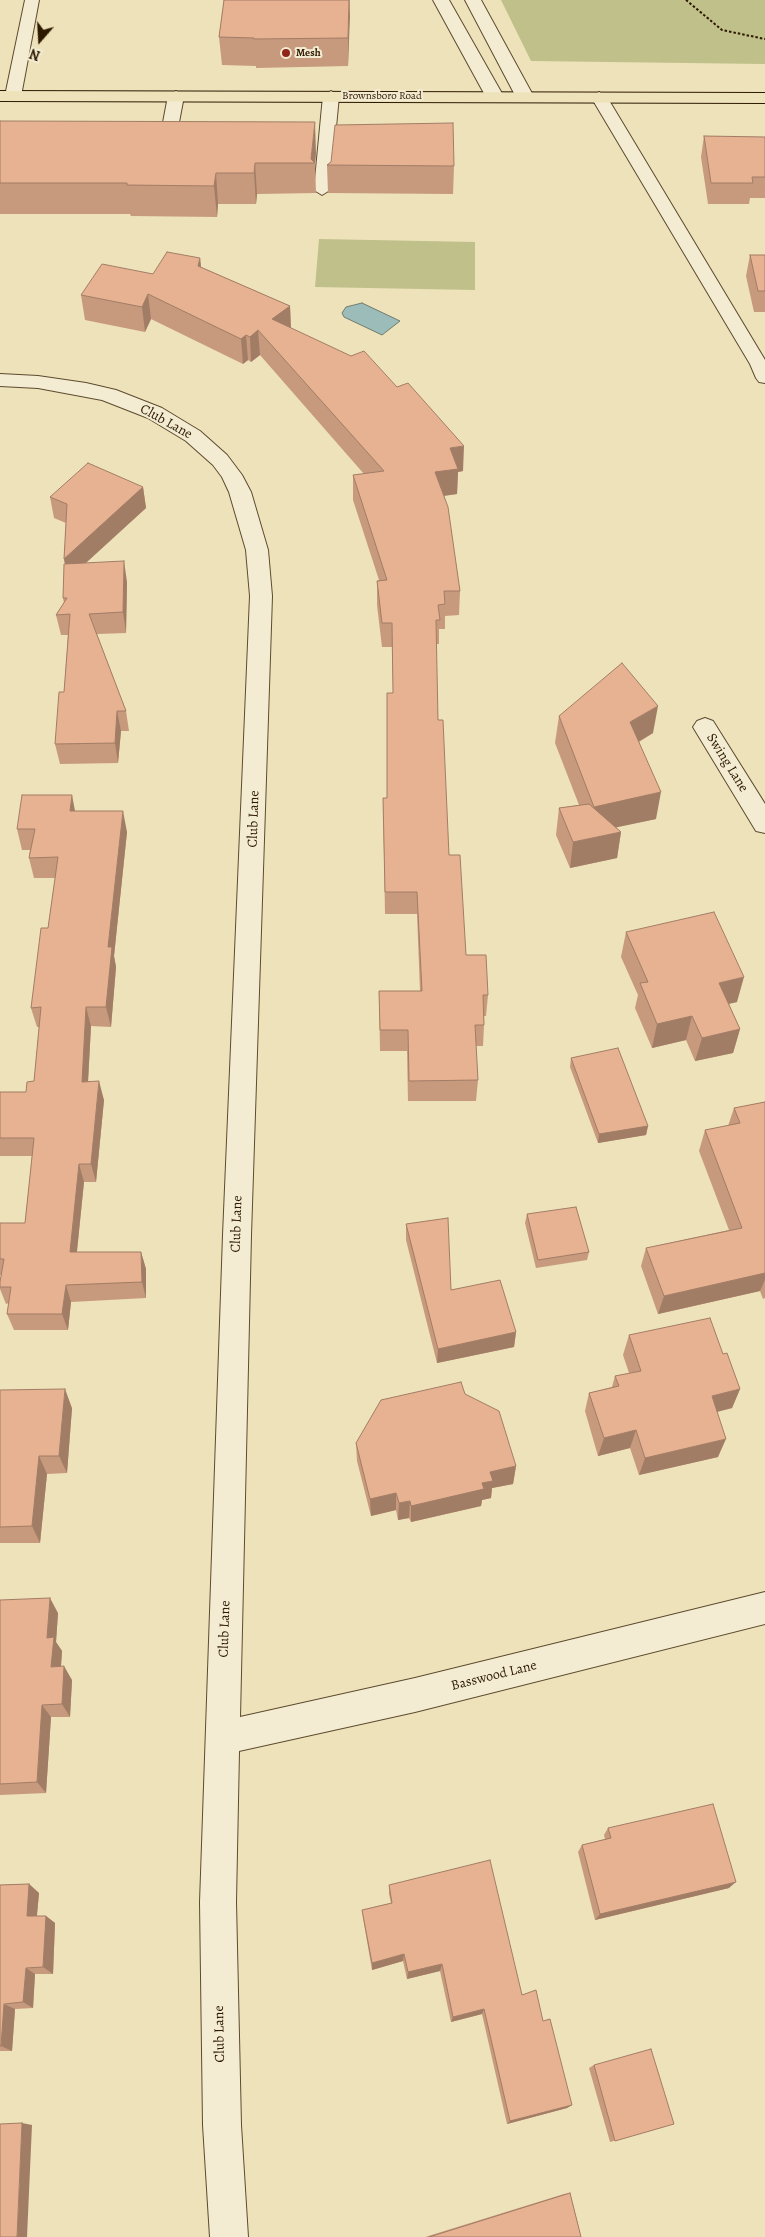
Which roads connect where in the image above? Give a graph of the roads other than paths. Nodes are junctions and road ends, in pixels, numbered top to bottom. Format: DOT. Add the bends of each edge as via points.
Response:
graph roads {
  1 [pos="32,0"];
  2 [pos="441,0"];
  3 [pos="473,0"];
  4 [pos="7,96"];
  5 [pos="176,96"];
  6 [pos="331,96"];
  7 [pos="495,97"];
  8 [pos="525,97"];
  9 [pos="599,97"];
  10 [pos="765,98"];
  11 [pos="138,138"];
  12 [pos="168,138"];
  13 [pos="188,138"];
  14 [pos="322,190"];
  15 [pos="765,378"];
  16 [pos="0,380"];
  17 [pos="705,727"];
  18 [pos="765,824"];
  19 [pos="765,1608"];
  20 [pos="221,1738"];
  21 [pos="229,2237"];
  1 -- 4 [label="lane"];
  2 -- 7 [label="street"];
  3 -- 8 [label="street"];
  4 -- 5 [label="main road, Brownsboro Road"];
  5 -- 6 [label="main road, Brownsboro Road"];
  5 -- 12 [label="lane"];
  6 -- 7 [label="main road, Brownsboro Road"];
  6 -- 14 [label="lane"];
  7 -- 8 [label="main road, Brownsboro Road"];
  8 -- 9 [label="main road, Brownsboro Road"];
  9 -- 10 [label="main road, Brownsboro Road"];
  9 -- 15 [label="lane"];
  11 -- 12 [label="lane"];
  12 -- 13 [label="lane"];
  16 -- 20 [label="street, Club Lane" via="58,385 109,395 154,413 193,436 232,475 256,550 261,615"];
  17 -- 18 [label="street, Swing Lane"];
  19 -- 20 [label="street, Basswood Lane" via="415,1696"];
  20 -- 21 [label="street, Club Lane" via="218,1921 222,2125"];
}
